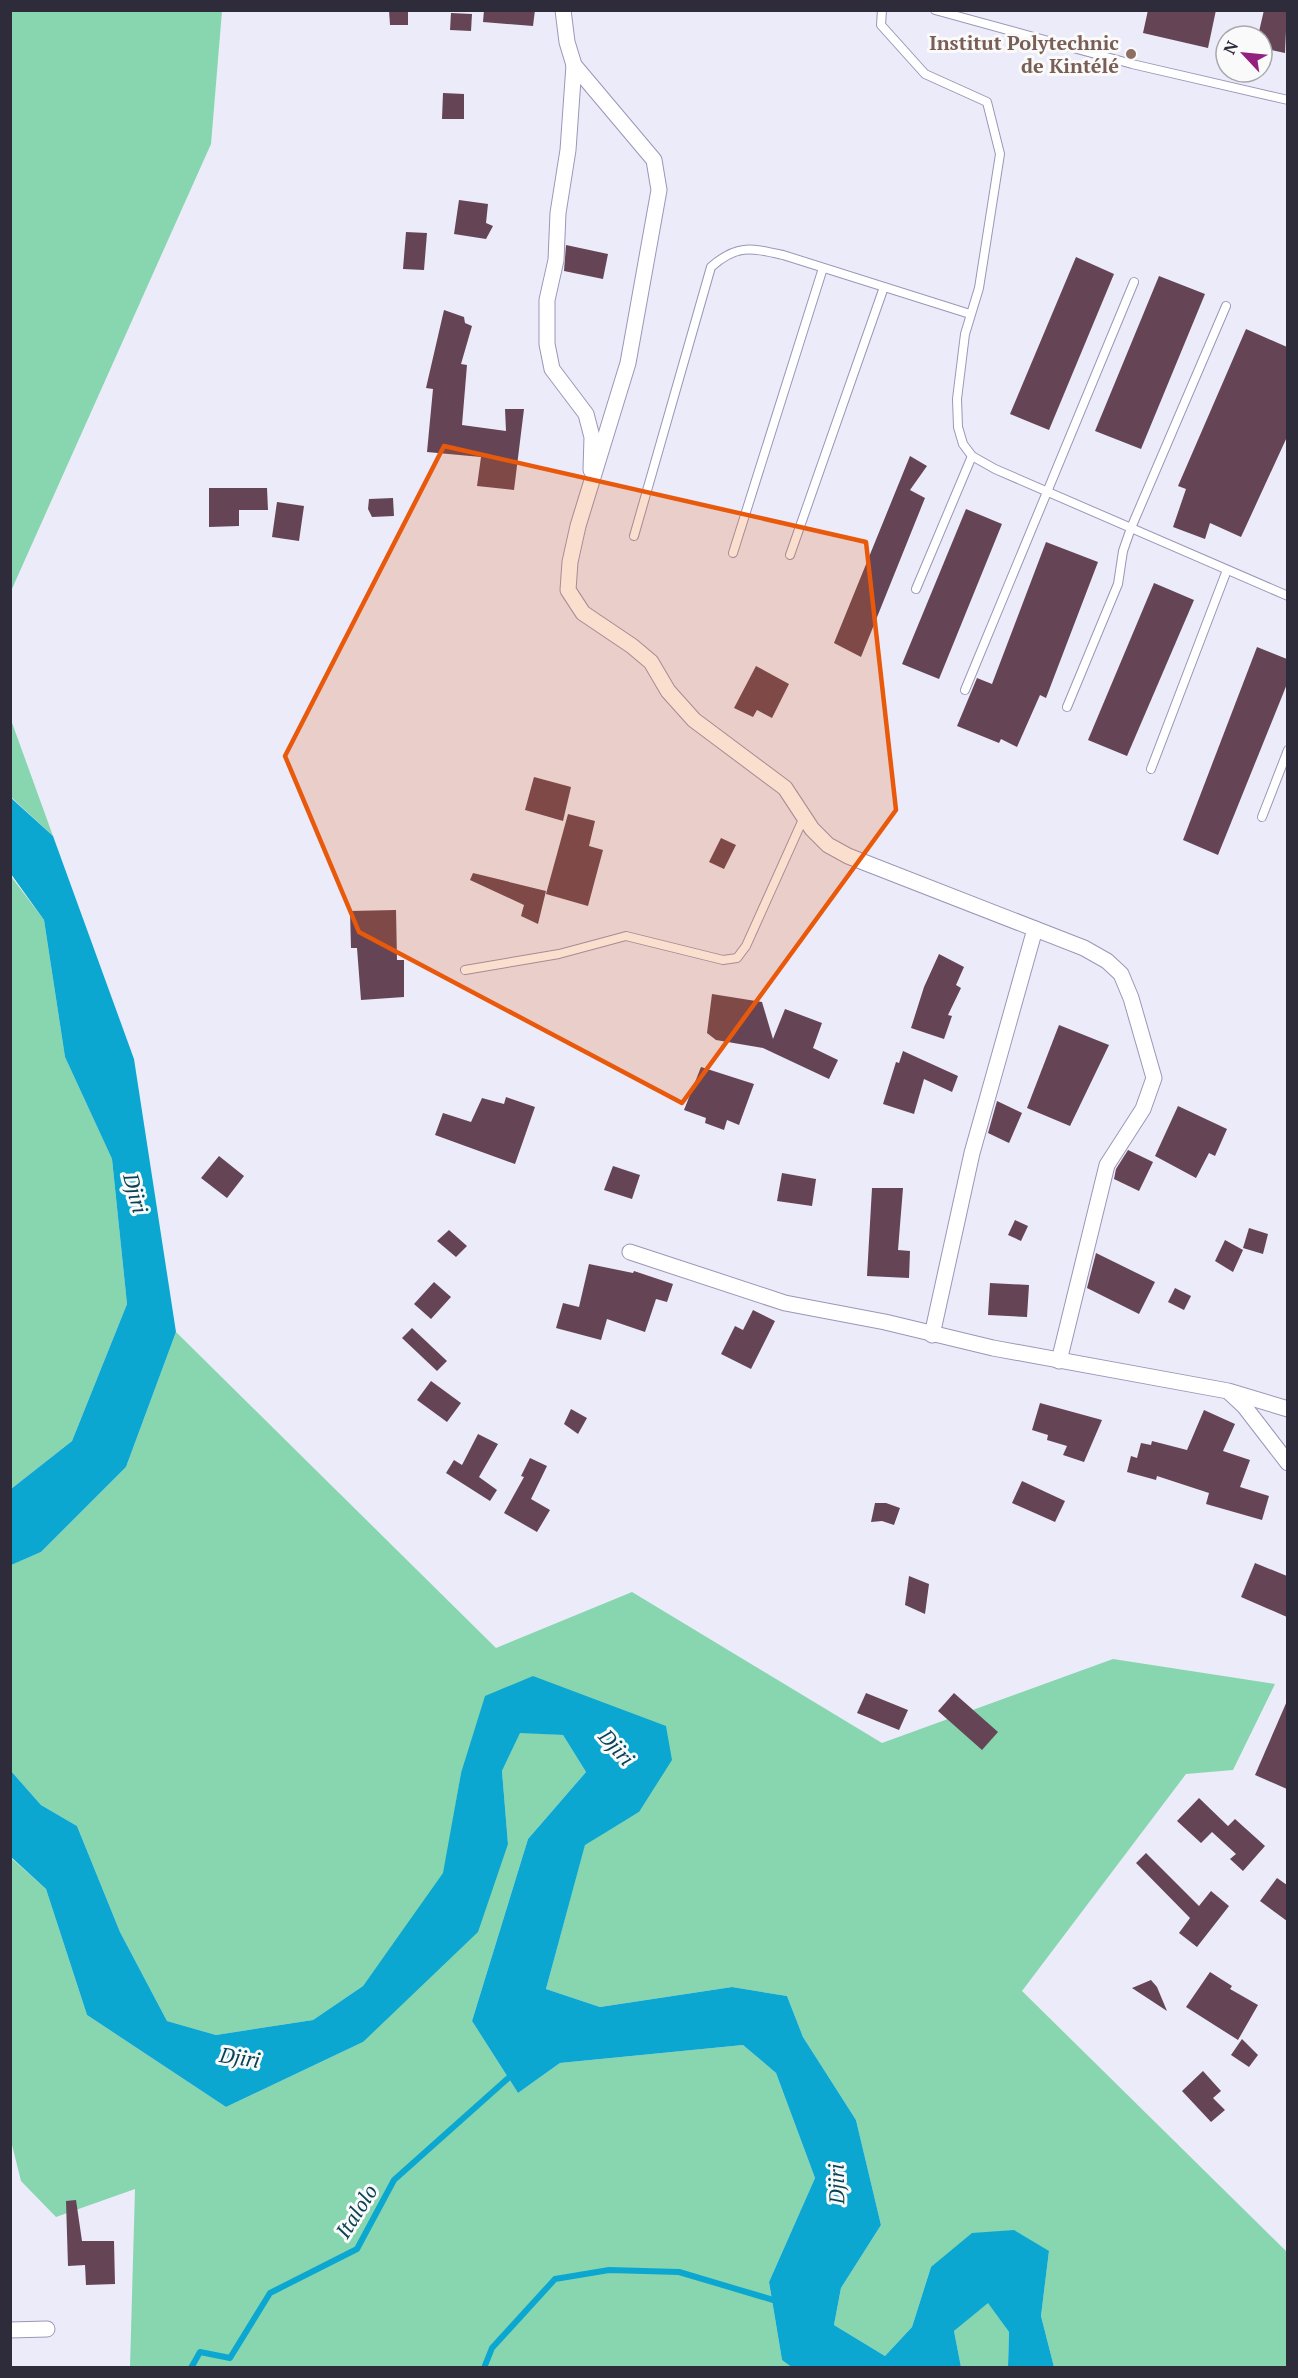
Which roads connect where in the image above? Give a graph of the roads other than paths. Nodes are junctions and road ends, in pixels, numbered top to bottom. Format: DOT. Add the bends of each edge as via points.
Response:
graph roads {
  1 [pos="563,10"];
  2 [pos="882,10"];
  3 [pos="935,10"];
  4 [pos="574,65"];
  5 [pos="1287,100"];
  6 [pos="823,268"];
  7 [pos="1134,282"];
  8 [pos="884,287"];
  9 [pos="1226,306"];
  10 [pos="970,314"];
  11 [pos="972,456"];
  12 [pos="590,485"];
  13 [pos="1046,491"];
  14 [pos="1131,528"];
  15 [pos="634,536"];
  16 [pos="733,553"];
  17 [pos="790,555"];
  18 [pos="1227,570"];
  19 [pos="916,589"];
  20 [pos="1287,596"];
  21 [pos="965,690"];
  22 [pos="1067,707"];
  23 [pos="1287,750"];
  24 [pos="1151,769"];
  25 [pos="1262,817"];
  26 [pos="804,818"];
  27 [pos="1035,929"];
  28 [pos="465,970"];
  29 [pos="630,1252"];
  30 [pos="932,1335"];
  31 [pos="1059,1361"];
  32 [pos="1228,1391"];
  33 [pos="1287,1409"];
  34 [pos="1287,1463"];
  35 [pos="47,2329"];
  36 [pos="10,2330"];
  1 -- 4 [label="street"];
  2 -- 10 [label="lane" via="881,25 925,74 987,102 1000,154 979,288"];
  3 -- 5 [label="lane" via="1132,64"];
  4 -- 12 [label="street" via="556,260 547,300 547,344 552,369 586,414 592,437"];
  4 -- 12 [label="street" via="654,160 659,190 628,363"];
  6 -- 8 [label="lane"];
  6 -- 15 [label="lane" via="751,248 728,252 711,267"];
  6 -- 16 [label="lane"];
  7 -- 13 [label="lane"];
  8 -- 10 [label="lane"];
  8 -- 17 [label="lane"];
  9 -- 14 [label="lane"];
  10 -- 11 [label="lane" via="957,399 958,427"];
  11 -- 13 [label="lane"];
  11 -- 19 [label="lane"];
  12 -- 26 [label="street" via="570,562 568,590 583,613 651,662 668,691 694,720 785,788"];
  13 -- 14 [label="lane"];
  13 -- 21 [label="lane"];
  14 -- 18 [label="lane"];
  14 -- 22 [label="lane" via="1118,584"];
  18 -- 20 [label="lane"];
  18 -- 24 [label="lane"];
  23 -- 25 [label="lane"];
  26 -- 27 [label="street" via="828,845 848,856"];
  26 -- 28 [label="lane" via="747,946 737,958 723,960 627,936 559,954"];
  27 -- 30 [label="street" via="972,1153"];
  27 -- 31 [label="street" via="1084,948 1121,974 1154,1078 1143,1109 1107,1166"];
  29 -- 30 [label="street" via="785,1303"];
  30 -- 31 [label="street"];
  31 -- 32 [label="street"];
  32 -- 33 [label="street"];
  32 -- 34 [label="street"];
  35 -- 36 [label="street"];
}
